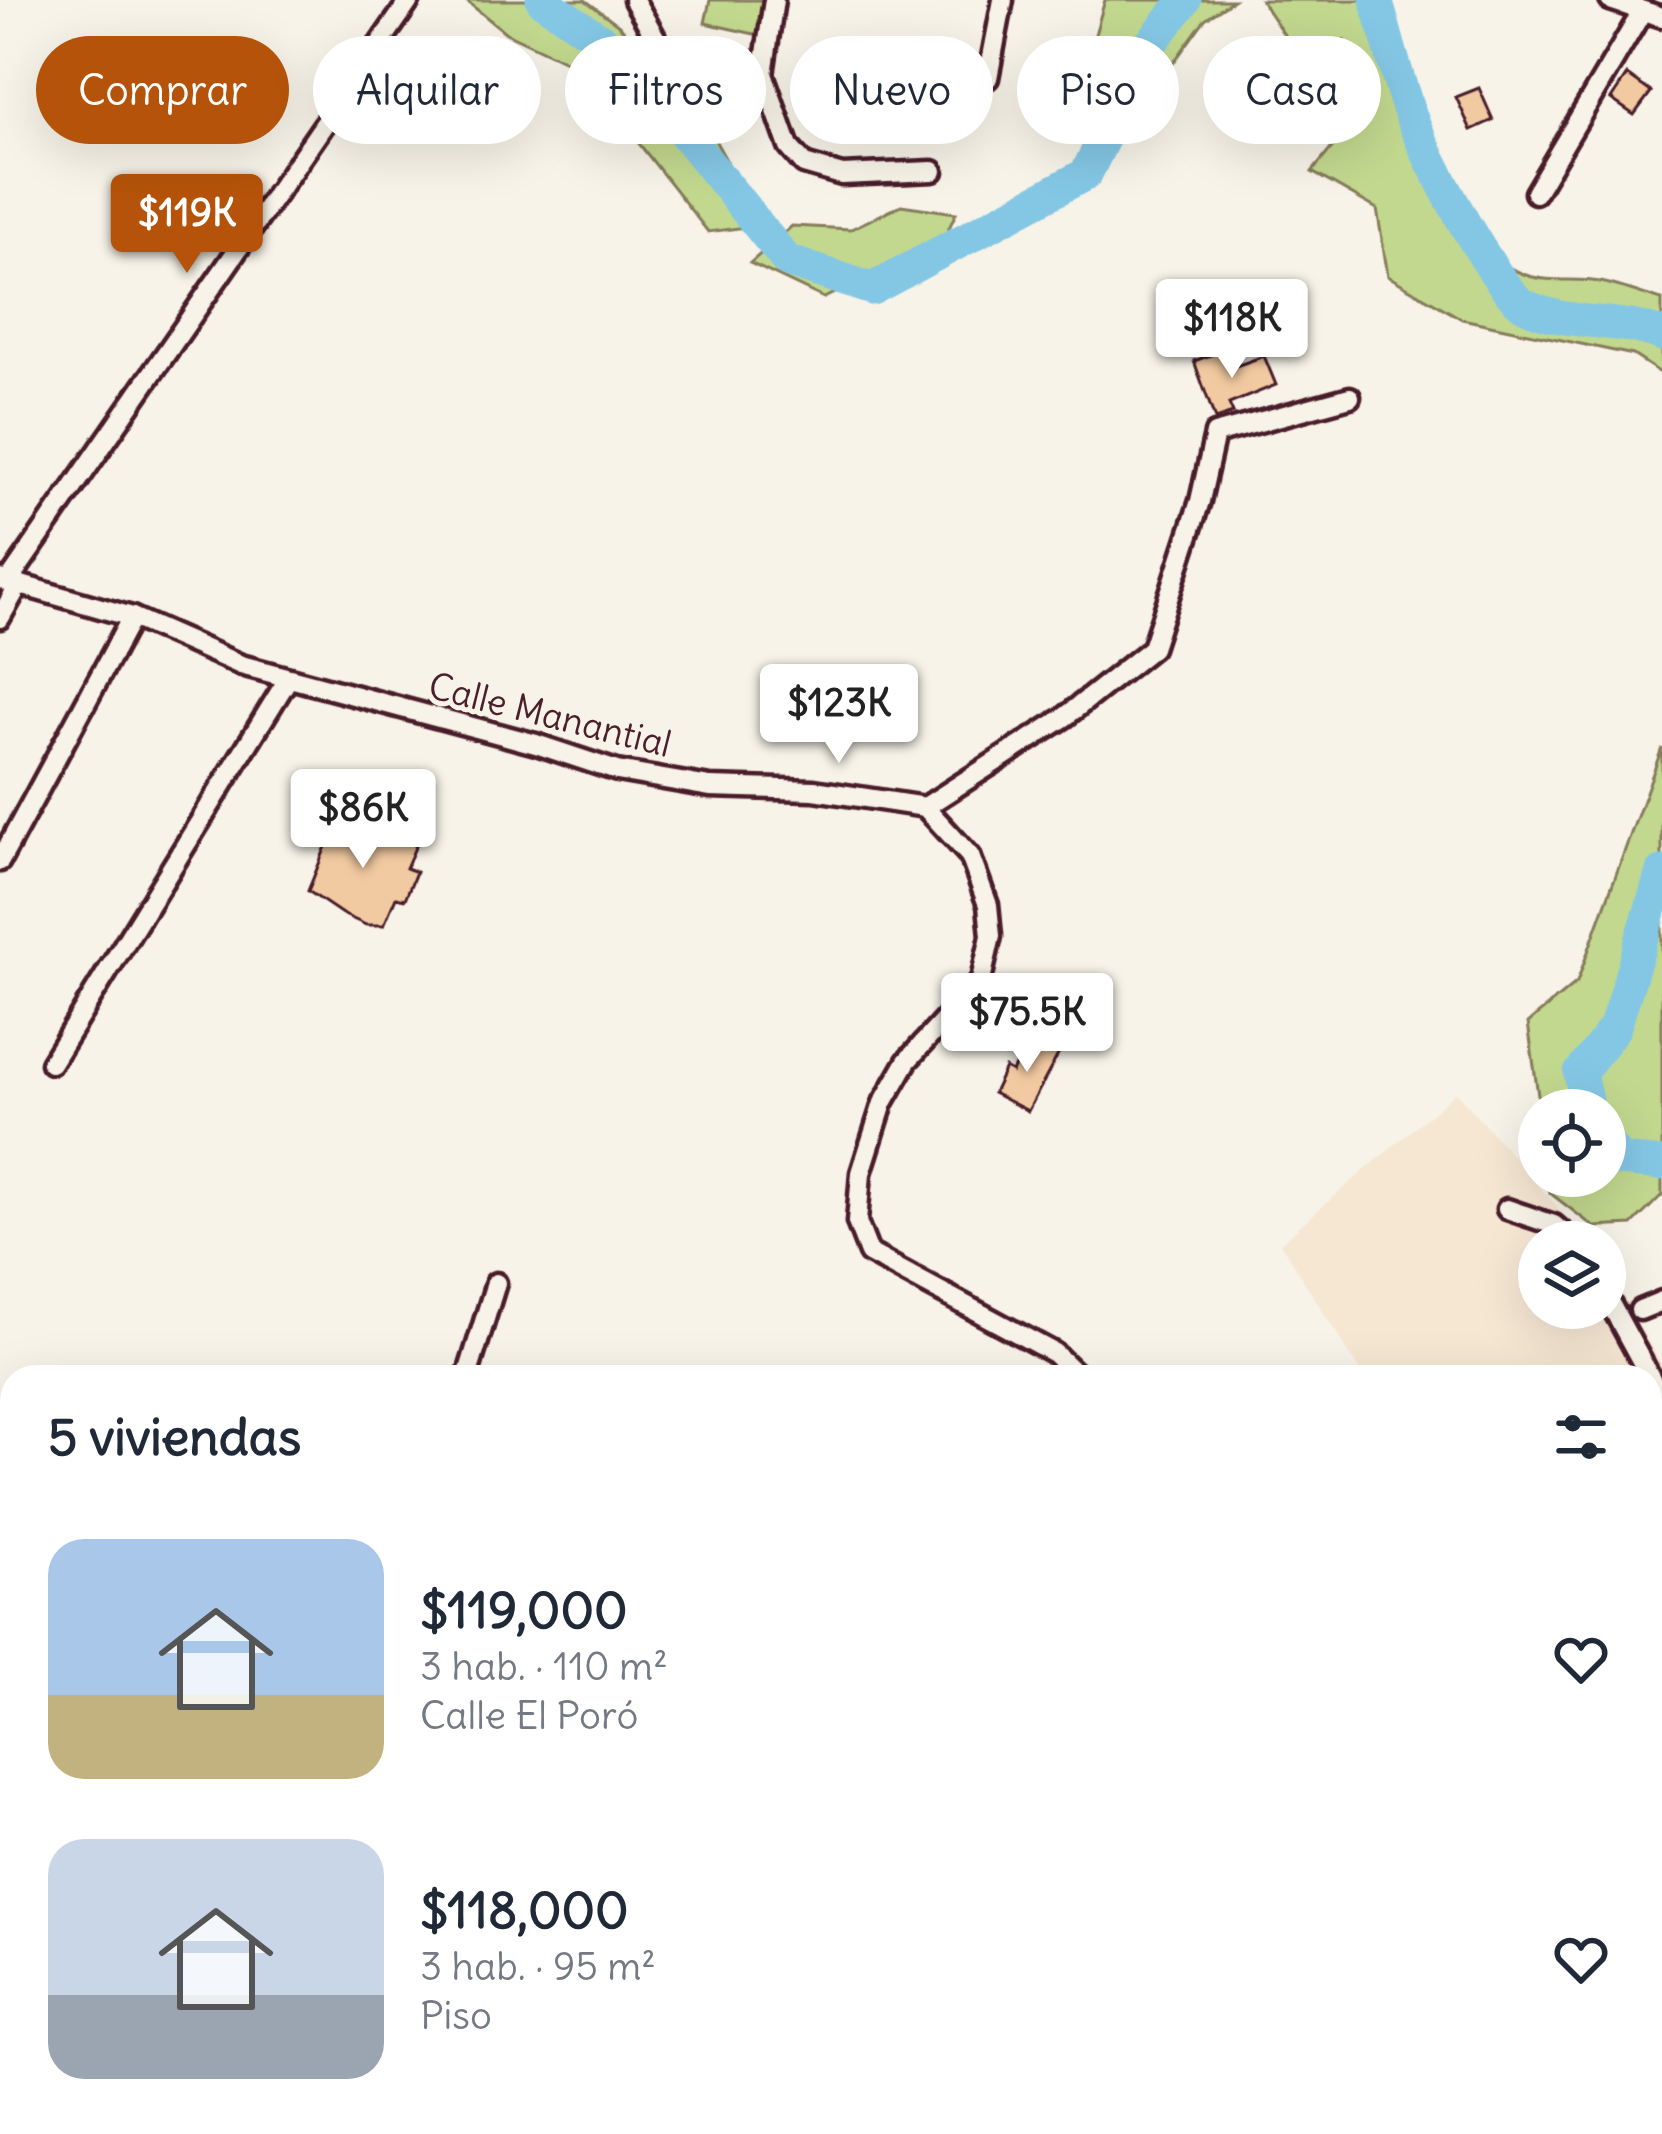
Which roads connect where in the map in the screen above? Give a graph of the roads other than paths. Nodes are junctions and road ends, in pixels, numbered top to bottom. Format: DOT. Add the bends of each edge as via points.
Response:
graph roads {
  1 [pos="410,0"];
  2 [pos="634,0"];
  3 [pos="774,0"];
  4 [pos="1003,0"];
  5 [pos="1610,0"];
  6 [pos="1642,12"];
  7 [pos="1662,16"];
  8 [pos="655,36"];
  9 [pos="993,52"];
  10 [pos="933,171"];
  11 [pos="1535,193"];
  12 [pos="1349,397"];
  13 [pos="9,582"];
  14 [pos="133,616"];
  15 [pos="0,618"];
  16 [pos="288,679"];
  17 [pos="926,807"];
  18 [pos="0,861"];
  19 [pos="51,1064"];
  20 [pos="1507,1209"];
  21 [pos="1542,1221"];
  22 [pos="496,1283"];
  23 [pos="1662,1300"];
  24 [pos="1640,1310"];
  25 [pos="1624,1329"];
  26 [pos="471,1365"];
  27 [pos="1066,1365"];
  28 [pos="1644,1365"];
  1 -- 13 [label="street"];
  2 -- 8 [label="street"];
  3 -- 10 [label="street" via="763,74 789,147 804,164 842,175"];
  4 -- 9 [label="street"];
  5 -- 6 [label="street"];
  6 -- 7 [label="street"];
  6 -- 11 [label="street"];
  12 -- 17 [label="street" via="1215,434 1151,649 1065,717"];
  13 -- 14 [label="street, Calle Manantial"];
  13 -- 15 [label="street"];
  14 -- 16 [label="street, Calle Manantial"];
  14 -- 18 [label="street"];
  16 -- 17 [label="street, Calle Manantial" via="617,771"];
  16 -- 19 [label="street"];
  17 -- 27 [label="street" via="970,856 991,936 981,980 907,1061 883,1103 861,1172 860,1238 869,1253"];
  20 -- 21 [label="street"];
  22 -- 26 [label="street"];
  23 -- 24 [label="street"];
  25 -- 28 [label="street"];
}
